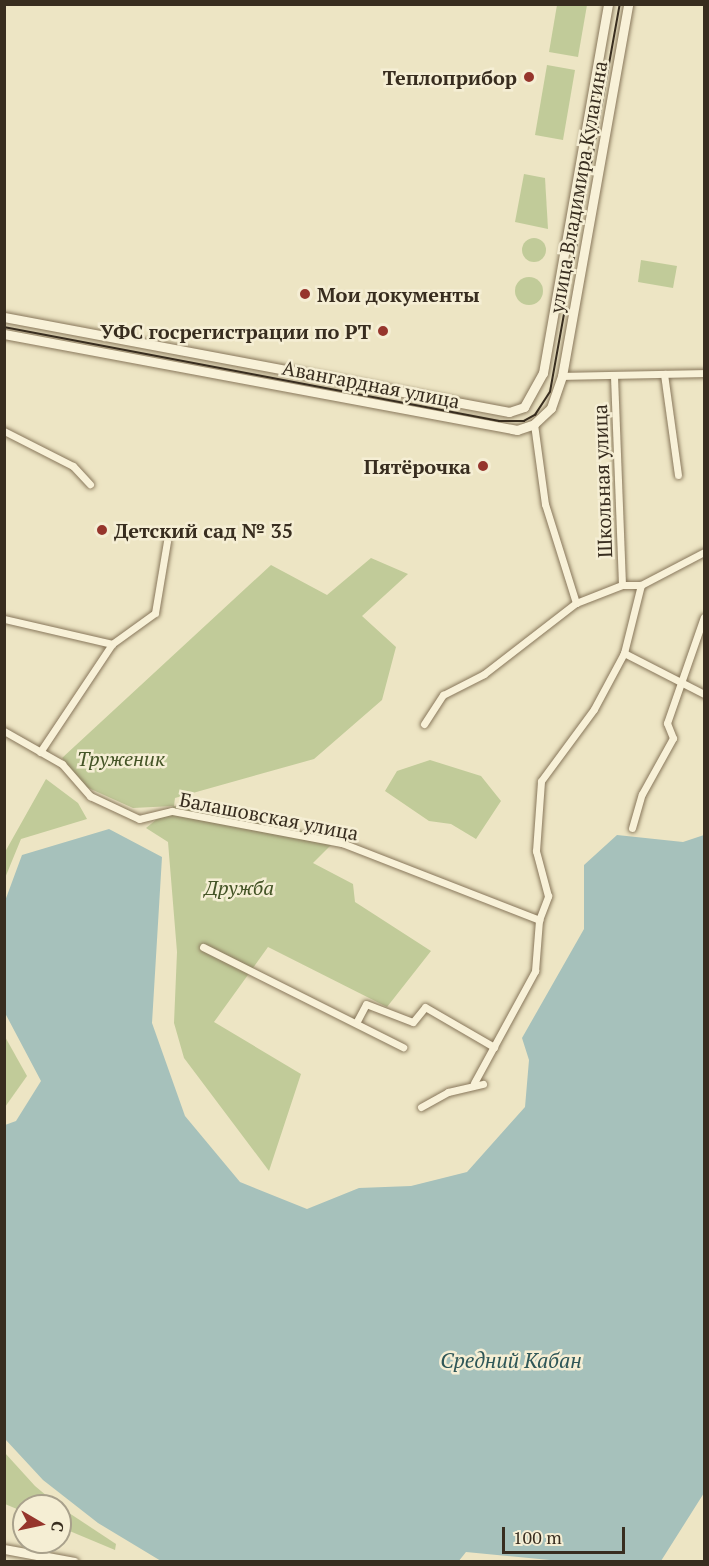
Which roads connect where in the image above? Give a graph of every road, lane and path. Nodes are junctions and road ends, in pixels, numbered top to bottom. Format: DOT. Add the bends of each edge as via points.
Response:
graph roads {
  1 [pos="608,4"];
  2 [pos="628,4"];
  3 [pos="4,317"];
  4 [pos="4,334"];
  5 [pos="543,373"];
  6 [pos="705,373"];
  7 [pos="664,374"];
  8 [pos="562,376"];
  9 [pos="614,376"];
  10 [pos="534,424"];
  11 [pos="4,431"];
  12 [pos="678,475"];
  13 [pos="90,484"];
  14 [pos="167,541"];
  15 [pos="705,552"];
  16 [pos="622,585"];
  17 [pos="641,585"];
  18 [pos="576,603"];
  19 [pos="705,617"];
  20 [pos="4,619"];
  21 [pos="112,644"];
  22 [pos="624,653"];
  23 [pos="683,684"];
  24 [pos="705,694"];
  25 [pos="424,724"];
  26 [pos="4,731"];
  27 [pos="40,752"];
  28 [pos="632,828"];
  29 [pos="539,920"];
  30 [pos="203,947"];
  31 [pos="356,1023"];
  32 [pos="403,1047"];
  33 [pos="494,1047"];
  34 [pos="421,1107"];
  35 [pos="4,1549"];
  36 [pos="74,1562"];
  1 -- 5 [label="main road, улица Владимира Кулагина"];
  2 -- 8 [label="main road, улица Владимира Кулагина"];
  3 -- 5 [label="main road, Авангардная улица" via="509,412 535,396"];
  4 -- 10 [label="main road, Авангардная улица" via="517,430"];
  6 -- 7 [label="street"];
  7 -- 9 [label="street"];
  7 -- 12 [label="street"];
  8 -- 9 [label="street"];
  8 -- 10 [label="main road" via="551,408"];
  9 -- 16 [label="street, Школьная улица"];
  10 -- 18 [label="street" via="545,504"];
  11 -- 13 [label="street" via="73,466"];
  14 -- 21 [label="street" via="155,613"];
  15 -- 17 [label="street"];
  16 -- 17 [label="street"];
  16 -- 18 [label="street"];
  17 -- 22 [label="street"];
  18 -- 25 [label="street" via="484,674 443,694"];
  19 -- 23 [label="street"];
  20 -- 21 [label="street"];
  21 -- 27 [label="street"];
  22 -- 23 [label="street"];
  22 -- 29 [label="street" via="594,709 541,781 536,851 548,896"];
  23 -- 24 [label="street"];
  23 -- 28 [label="street" via="667,723 673,738 642,794"];
  26 -- 27 [label="street, Балашовская улица"];
  27 -- 29 [label="street, Балашовская улица" via="62,764 90,796 139,819 172,811 342,843"];
  29 -- 33 [label="street" via="535,971"];
  30 -- 31 [label="street"];
  31 -- 32 [label="street"];
  31 -- 33 [label="street" via="366,1004 413,1022 424,1007"];
  33 -- 34 [label="street" via="478,1084"];
  35 -- 36 [label="main road"];
}
